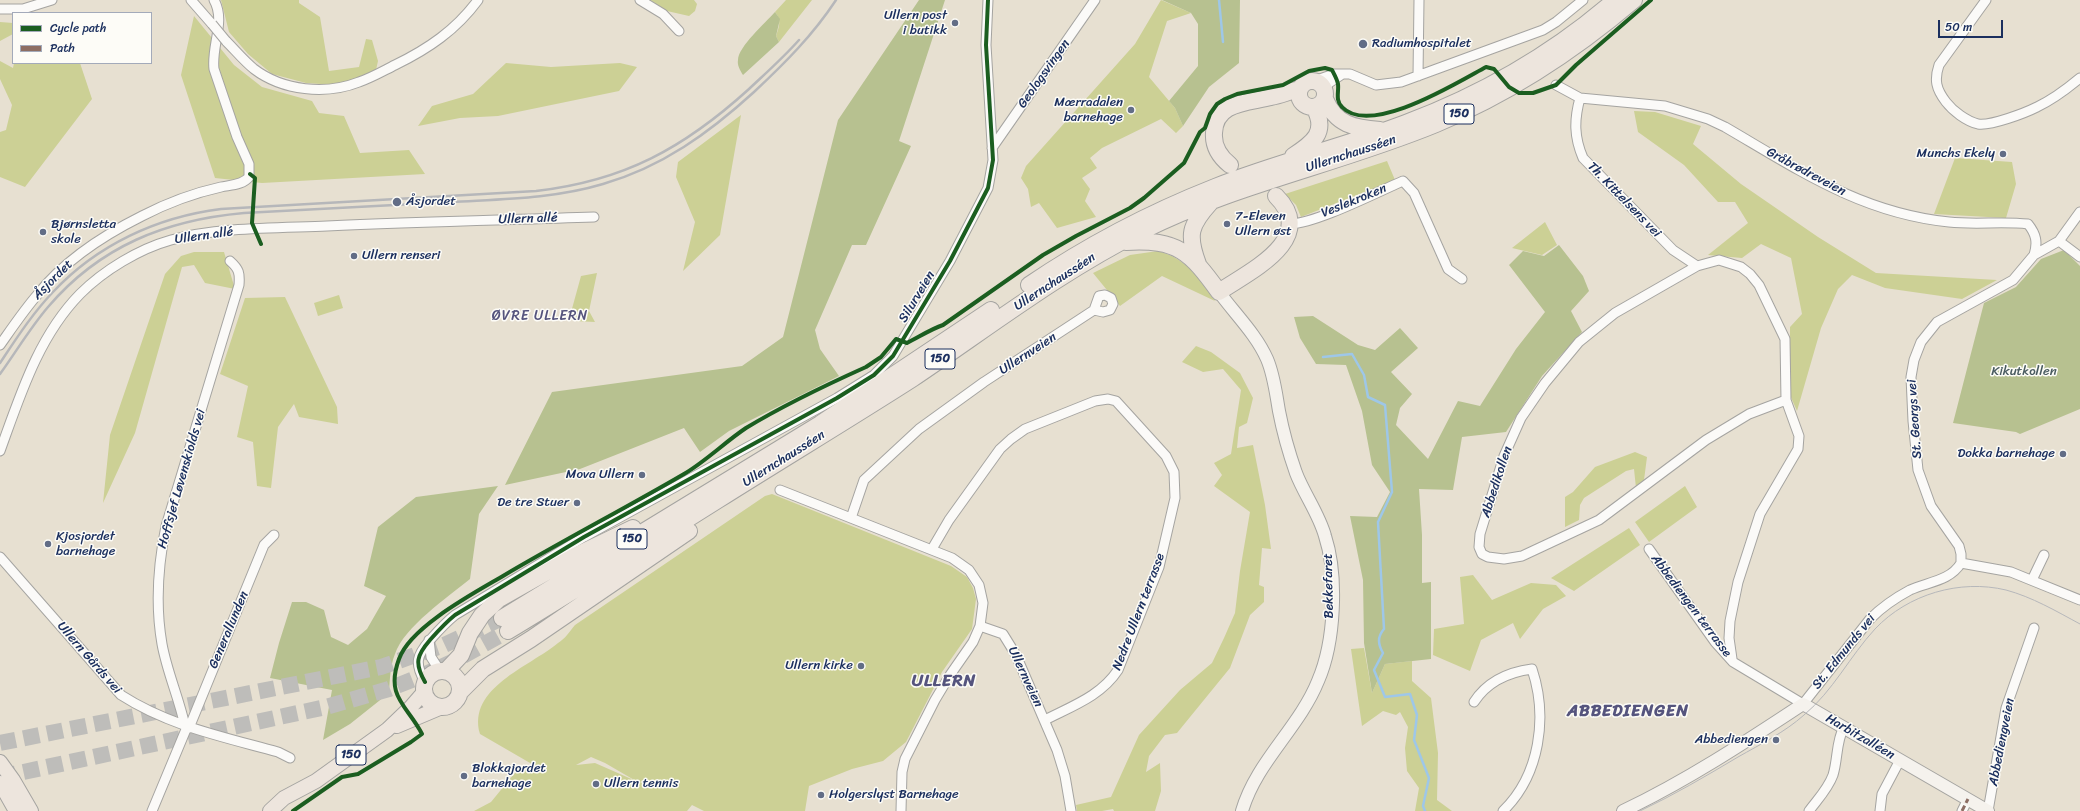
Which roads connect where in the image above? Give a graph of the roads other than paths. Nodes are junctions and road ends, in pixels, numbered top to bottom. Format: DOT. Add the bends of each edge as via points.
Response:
graph roads {
  1 [pos="52,0"];
  2 [pos="191,0"];
  3 [pos="214,0"];
  4 [pos="478,0"];
  5 [pos="640,0"];
  6 [pos="988,0"];
  7 [pos="1095,0"];
  8 [pos="1419,0"];
  9 [pos="1582,0"];
  10 [pos="1615,0"];
  11 [pos="1634,0"];
  12 [pos="1986,0"];
  13 [pos="0,9"];
  14 [pos="679,31"];
  15 [pos="1418,76"];
  16 [pos="2080,78"];
  17 [pos="1556,85"];
  18 [pos="1313,94"];
  19 [pos="1580,98"];
  20 [pos="1384,131"];
  21 [pos="992,148"];
  22 [pos="1282,163"];
  23 [pos="1230,165"];
  24 [pos="1276,196"];
  25 [pos="1212,200"];
  26 [pos="2080,212"];
  27 [pos="594,217"];
  28 [pos="1290,224"];
  29 [pos="2059,241"];
  30 [pos="1120,243"];
  31 [pos="2034,255"];
  32 [pos="2080,256"];
  33 [pos="230,261"];
  34 [pos="1198,264"];
  35 [pos="1697,266"];
  36 [pos="1462,279"];
  37 [pos="1219,292"];
  38 [pos="1094,310"];
  39 [pos="0,345"];
  40 [pos="1786,400"];
  41 [pos="0,451"];
  42 [pos="791,456"];
  43 [pos="780,490"];
  44 [pos="696,499"];
  45 [pos="851,518"];
  46 [pos="274,535"];
  47 [pos="932,549"];
  48 [pos="1649,550"];
  49 [pos="2044,555"];
  50 [pos="0,556"];
  51 [pos="1961,563"];
  52 [pos="2032,580"];
  53 [pos="2080,600"];
  54 [pos="980,626"];
  55 [pos="2034,628"];
  56 [pos="429,640"];
  57 [pos="1733,662"];
  58 [pos="443,671"];
  59 [pos="424,687"];
  60 [pos="460,692"];
  61 [pos="1474,702"];
  62 [pos="1802,704"];
  63 [pos="442,707"];
  64 [pos="1045,720"];
  65 [pos="1844,726"];
  66 [pos="187,727"];
  67 [pos="388,730"];
  68 [pos="290,758"];
  69 [pos="1900,760"];
  70 [pos="0,762"];
  71 [pos="316,781"];
  72 [pos="0,784"];
  73 [pos="1968,799"];
  74 [pos="16,811"];
  75 [pos="31,811"];
  76 [pos="152,811"];
  77 [pos="270,811"];
  78 [pos="274,811"];
  79 [pos="901,811"];
  80 [pos="1070,811"];
  81 [pos="1242,811"];
  82 [pos="1503,811"];
  83 [pos="1622,811"];
  84 [pos="1809,811"];
  85 [pos="1880,811"];
  86 [pos="1962,811"];
  87 [pos="1988,811"];
  1 -- 13 [label="street" via="23,9"];
  2 -- 4 [label="street, bridge" via="226,41 255,69 277,82 309,89 338,88 359,82 427,48 455,27"];
  3 -- 39 [label="street, Åsjordet" via="220,18 213,60 214,69 248,164 248,179 206,190 165,205 97,241 44,286"];
  5 -- 14 [label="street" via="663,14"];
  6 -- 21 [label="street, Silurveien" via="986,45"];
  7 -- 21 [label="street, Geologsvingen"];
  8 -- 15 [label="street"];
  9 -- 15 [label="street" via="1543,30"];
  10 -- 20 [label="highway, Ullernchausséen / 150" via="1575,33 1528,64 1456,102"];
  11 -- 25 [label="highway, Ullernchausséen / 150" via="1605,25 1548,66 1466,111 1382,144"];
  12 -- 16 [label="street" via="1939,65 1936,85 1950,107 1979,124 1991,123 2038,107"];
  15 -- 18 [label="street" via="1382,85 1350,74 1342,74"];
  17 -- 19 [label="street"];
  18 -- 20 [label="highway, 150" via="1342,122"];
  18 -- 22 [label="highway, 150" via="1319,120 1317,135 1309,144"];
  18 -- 23 [label="highway" via="1272,97 1236,104 1225,110 1218,118 1214,129 1215,146"];
  19 -- 31 [label="street, Gråbrødreveien" via="1665,106 1708,119 1725,126 1831,188 1881,208 1949,222 2028,224 2034,232 2037,244"];
  19 -- 35 [label="street, Th. Kittelsens vei" via="1575,128 1583,158 1673,250"];
  20 -- 22 [label="highway, Ullernchausséen / 150"];
  21 -- 56 [label="street, Silurveien" via="991,180 967,231 896,351 874,375 790,425 584,537 455,615"];
  22 -- 44 [label="highway, Ullernchausséen / 150" via="1160,210 1079,252 827,420"];
  24 -- 28 [label="highway" via="1287,210"];
  25 -- 30 [label="highway, Ullernchausséen / 150"];
  25 -- 34 [label="highway, 150" via="1196,219 1191,231"];
  26 -- 29 [label="street, St. Georgs vei"];
  27 -- 41 [label="street, Ullern allé" via="293,227 196,234 170,240 104,274 81,293 65,311 50,331 33,365"];
  28 -- 36 [label="street, Veslekroken" via="1329,212 1403,181 1414,193 1448,269"];
  28 -- 37 [label="highway" via="1286,240 1274,254"];
  29 -- 31 [label="street, St. Georgs vei"];
  29 -- 32 [label="street"];
  30 -- 34 [label="highway, 150" via="1168,244"];
  30 -- 42 [label="highway, Ullernchausséen / 150" via="1054,282 913,378"];
  31 -- 51 [label="street, St. Georgs vei" via="2013,280 1937,322 1921,342 1914,360 1911,377 1918,470 1931,506 1959,546"];
  33 -- 66 [label="street, Hoffsjef Løvenskiolds vei" via="240,273 239,286 166,526 159,562 158,601 162,645"];
  34 -- 37 [label="highway, 150"];
  35 -- 40 [label="street, Abbedikollen" via="1719,260 1741,266 1758,285 1785,339"];
  35 -- 40 [label="street, Abbedikollen" via="1616,313 1579,342 1545,383 1521,418 1504,456 1480,534 1482,554 1488,558 1504,559 1522,556 1599,520 1706,440 1749,414"];
  37 -- 81 [label="street, Bekkefaret" via="1267,359 1296,472 1325,534 1331,564 1332,612 1319,681 1307,704 1275,748 1253,785"];
  38 -- 45 [label="street, Ullernveien" via="984,382 919,429 864,480"];
  40 -- 57 [label="street, Abbedikollen" via="1799,436 1798,449 1760,514 1738,582 1730,621 1730,651"];
  42 -- 44 [label="highway, Ullernchausséen / 150" via="505,624"];
  42 -- 60 [label="highway" via="710,517 538,635 483,669"];
  43 -- 45 [label="street"];
  44 -- 58 [label="highway" via="596,545 506,595 482,615 462,655"];
  45 -- 47 [label="street"];
  46 -- 66 [label="street, Generallunden" via="264,545"];
  47 -- 54 [label="street" via="952,558 969,570 979,585 983,602"];
  47 -- 64 [label="street, Nedre Ullern terrasse" via="949,520 1000,449 1025,429 1095,401 1116,401 1166,456 1174,472 1175,498 1172,513 1159,567 1118,670 1112,679 1089,698"];
  48 -- 57 [label="street, Abbediengen terrasse" via="1715,642"];
  49 -- 52 [label="street"];
  50 -- 66 [label="street, Ullern Gårds vei" via="121,695 143,709"];
  51 -- 52 [label="street" via="2011,572"];
  51 -- 62 [label="street, St. Edmunds vei" via="1955,572 1943,579 1908,591 1878,611"];
  52 -- 53 [label="street"];
  54 -- 64 [label="street, Ullernveien" via="1003,634 1016,655"];
  54 -- 79 [label="street" via="974,642 935,700 905,759"];
  55 -- 87 [label="street, Abbediengveien" via="2006,708"];
  56 -- 58 [label="street" via="431,657"];
  56 -- 59 [label="street, Silurveien" via="420,650 419,656"];
  57 -- 62 [label="street, Harbitzalléen"];
  58 -- 59 [label="highway" via="431,674"];
  58 -- 60 [label="highway" via="455,676"];
  59 -- 63 [label="highway" via="428,701"];
  59 -- 67 [label="main road, 150" via="412,707"];
  60 -- 63 [label="highway" via="451,704"];
  61 -- 82 [label="street" via="1481,691 1491,684 1520,670 1532,669 1540,701 1536,752 1526,782"];
  62 -- 65 [label="street, Harbitzalléen"];
  62 -- 83 [label="street, St. Edmunds vei" via="1736,749 1662,792"];
  63 -- 67 [label="main road, 150"];
  64 -- 80 [label="street, Ullernveien" via="1061,762"];
  65 -- 69 [label="street, Harbitzalléen"];
  65 -- 84 [label="street" via="1833,776"];
  66 -- 68 [label="street, Ullern Gårds vei" via="278,752"];
  66 -- 76 [label="street"];
  67 -- 71 [label="main road, 150"];
  69 -- 73 [label="street, Harbitzalléen"];
  69 -- 85 [label="street" via="1882,794"];
  70 -- 75 [label="main road" via="14,780"];
  71 -- 77 [label="main road, 150" via="284,798"];
  71 -- 78 [label="main road, 150" via="303,795"];
  72 -- 74 [label="main road"];
  73 -- 86 [label="street"];
  73 -- 87 [label="street, Harbitzalléen"];
}
